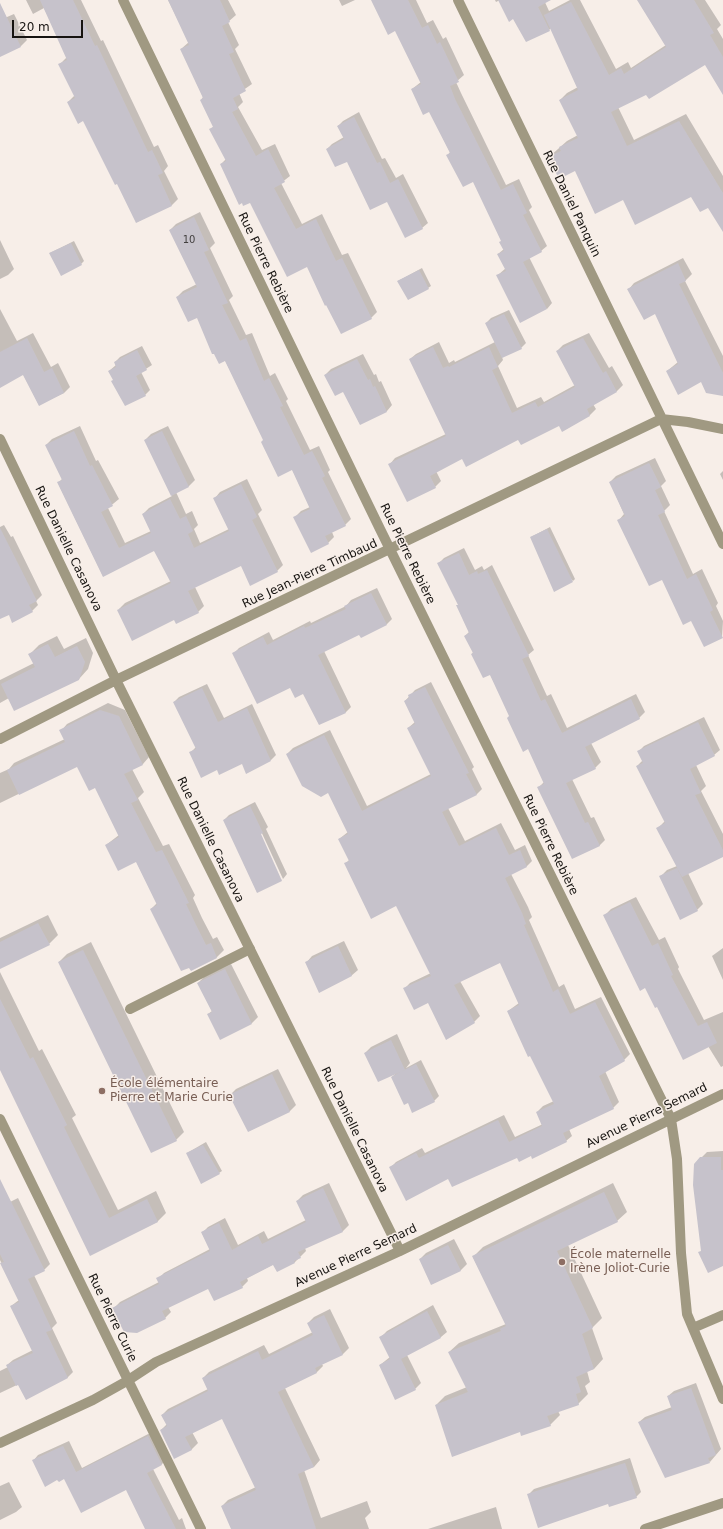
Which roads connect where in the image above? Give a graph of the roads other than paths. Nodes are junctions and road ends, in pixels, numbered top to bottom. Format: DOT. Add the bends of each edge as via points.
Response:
graph roads {
  1 [pos="123,0"];
  2 [pos="458,0"];
  3 [pos="661,419"];
  4 [pos="723,429"];
  5 [pos="0,439"];
  6 [pos="723,544"];
  7 [pos="390,550"];
  8 [pos="116,680"];
  9 [pos="0,739"];
  10 [pos="250,949"];
  11 [pos="130,1009"];
  12 [pos="723,1094"];
  13 [pos="0,1119"];
  14 [pos="671,1119"];
  15 [pos="400,1251"];
  16 [pos="723,1315"];
  17 [pos="693,1328"];
  18 [pos="127,1381"];
  19 [pos="723,1399"];
  20 [pos="0,1443"];
  21 [pos="723,1503"];
  22 [pos="201,1529"];
  23 [pos="645,1529"];
  1 -- 7 [label="street, Rue Pierre Rebière"];
  2 -- 3 [label="street, Rue Daniel Panquin"];
  3 -- 4 [label="street"];
  3 -- 6 [label="street, Rue Daniel Panquin"];
  3 -- 7 [label="street, Rue Jean-Pierre Timbaud"];
  5 -- 8 [label="street, Rue Danielle Casanova"];
  7 -- 8 [label="street, Rue Jean-Pierre Timbaud"];
  7 -- 14 [label="street, Rue Pierre Rebière"];
  8 -- 9 [label="street, Rue Jean-Pierre Timbaud"];
  8 -- 10 [label="street, Rue Danielle Casanova"];
  10 -- 11 [label="street"];
  10 -- 15 [label="street, Rue Danielle Casanova"];
  12 -- 14 [label="street, Avenue Pierre Semard"];
  13 -- 18 [label="street, Rue Pierre Curie"];
  14 -- 15 [label="street, Avenue Pierre Semard"];
  14 -- 17 [label="street, Rue Pierre Rebière" via="677,1159 681,1253 687,1314"];
  15 -- 18 [label="street, Avenue Pierre Semard" via="156,1362"];
  16 -- 17 [label="street"];
  17 -- 19 [label="street, Rue Pierre Rebière"];
  18 -- 20 [label="street, Avenue Pierre Semard" via="93,1400"];
  18 -- 22 [label="street, Rue Pierre Curie"];
  21 -- 23 [label="street"];
}
